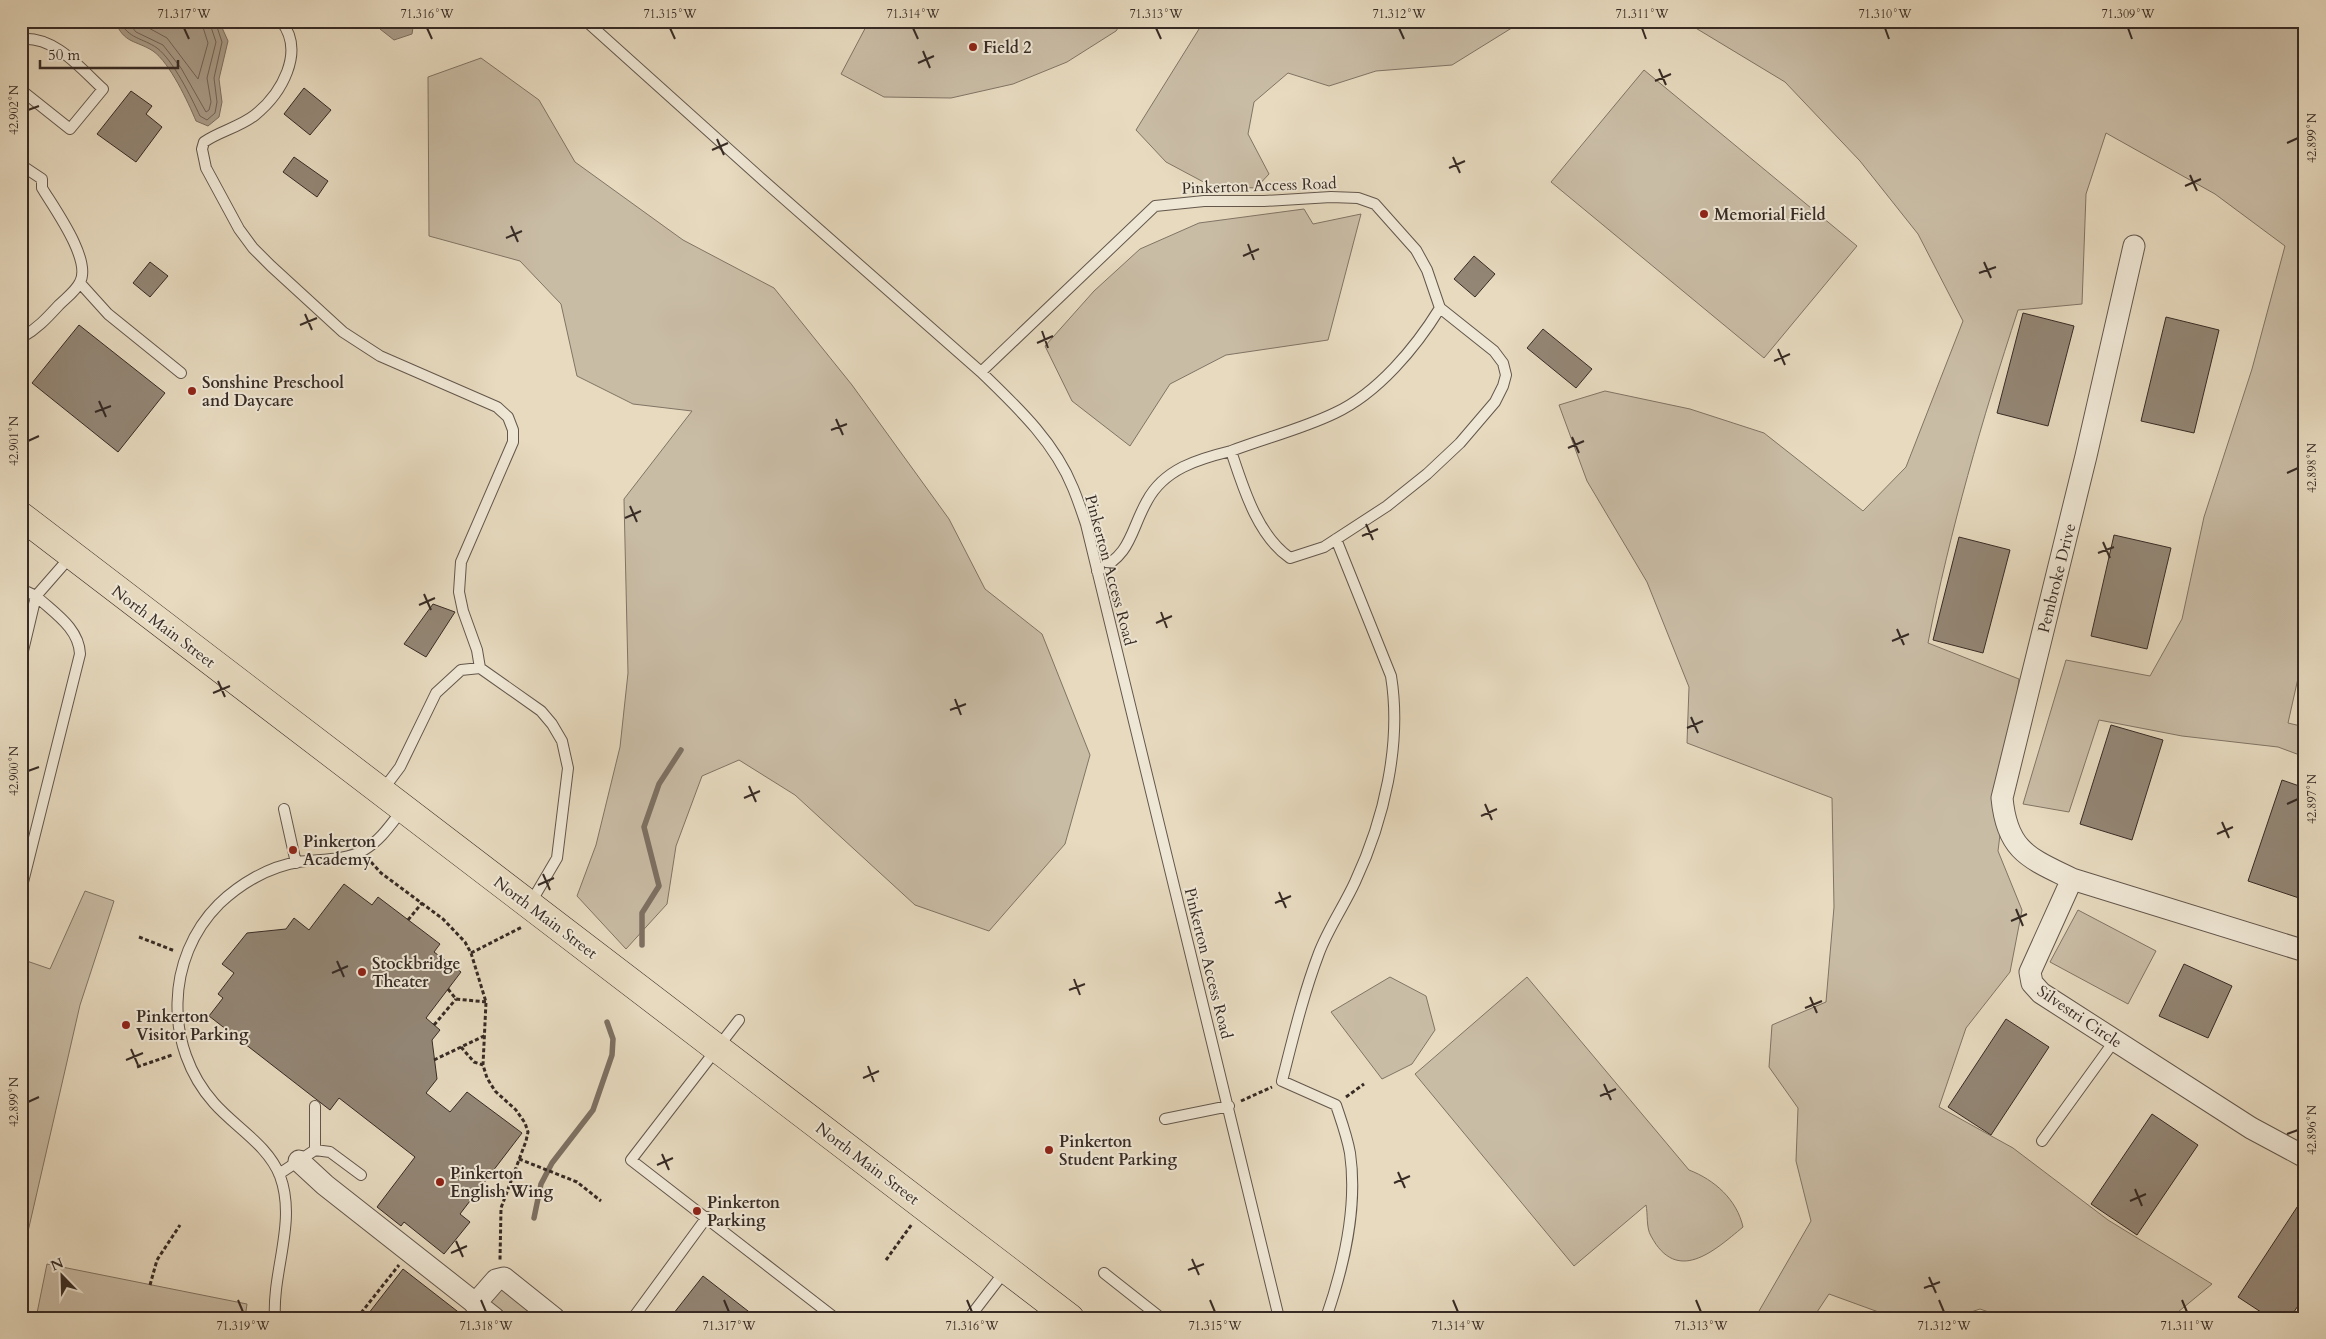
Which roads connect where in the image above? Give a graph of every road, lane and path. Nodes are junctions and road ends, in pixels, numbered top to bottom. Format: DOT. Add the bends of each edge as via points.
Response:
graph roads {
  1 [pos="281,21"];
  2 [pos="586,21"];
  3 [pos="21,39"];
  4 [pos="21,90"];
  5 [pos="21,165"];
  6 [pos="2134,246"];
  7 [pos="80,283"];
  8 [pos="1440,308"];
  9 [pos="21,338"];
  10 [pos="980,372"];
  11 [pos="181,373"];
  12 [pos="1231,452"];
  13 [pos="21,516"];
  14 [pos="1336,539"];
  15 [pos="72,555"];
  16 [pos="1098,571"];
  17 [pos="21,589"];
  18 [pos="36,596"];
  19 [pos="21,659"];
  20 [pos="480,668"];
  21 [pos="381,791"];
  22 [pos="403,808"];
  23 [pos="284,809"];
  24 [pos="371,862"];
  25 [pos="296,863"];
  26 [pos="2072,879"];
  27 [pos="21,890"];
  28 [pos="422,903"];
  29 [pos="528,915"];
  30 [pos="408,920"];
  31 [pos="139,937"];
  32 [pos="2305,950"];
  33 [pos="176,951"];
  34 [pos="472,954"];
  35 [pos="448,989"];
  36 [pos="456,999"];
  37 [pos="486,1002"];
  38 [pos="739,1020"];
  39 [pos="434,1025"];
  40 [pos="486,1035"];
  41 [pos="2115,1040"];
  42 [pos="461,1047"];
  43 [pos="717,1048"];
  44 [pos="175,1054"];
  45 [pos="434,1060"];
  46 [pos="483,1065"];
  47 [pos="137,1067"];
  48 [pos="1282,1081"];
  49 [pos="1364,1084"];
  50 [pos="1254,1096"];
  51 [pos="1336,1105"];
  52 [pos="314,1106"];
  53 [pos="1229,1106"];
  54 [pos="1165,1119"];
  55 [pos="2042,1141"];
  56 [pos="307,1156"];
  57 [pos="2305,1157"];
  58 [pos="519,1159"];
  59 [pos="279,1174"];
  60 [pos="361,1175"];
  61 [pos="601,1201"];
  62 [pos="707,1218"];
  63 [pos="915,1222"];
  64 [pos="180,1225"];
  65 [pos="409,1253"];
  66 [pos="886,1260"];
  67 [pos="1007,1269"];
  68 [pos="1104,1273"];
  69 [pos="499,1278"];
  70 [pos="150,1285"];
  71 [pos="475,1304"];
  72 [pos="275,1318"];
  73 [pos="358,1318"];
  74 [pos="494,1318"];
  75 [pos="554,1318"];
  76 [pos="632,1318"];
  77 [pos="835,1318"];
  78 [pos="969,1318"];
  79 [pos="1070,1318"];
  80 [pos="1161,1318"];
  81 [pos="1279,1318"];
  82 [pos="1326,1318"];
  1 -- 20 [label="lane" via="290,40 291,56 281,87 254,116 204,142 202,149 206,168 253,248 343,332 380,356 477,396 498,407 508,417 513,442 461,562 459,592"];
  2 -- 10 [label="lane"];
  3 -- 4 [label="lane" via="44,41 57,48 103,89 70,129"];
  5 -- 7 [label="lane" via="42,179 42,188 78,251 84,273"];
  6 -- 26 [label="street, Pembroke Drive" via="2002,798 2004,815 2016,844 2027,856"];
  7 -- 9 [label="lane" via="34,331"];
  7 -- 11 [label="lane" via="108,314"];
  8 -- 10 [label="lane, Pinkerton Access Road" via="1427,270 1416,250 1374,204 1358,198 1331,197 1175,203 1155,206"];
  8 -- 12 [label="lane" via="1422,338 1360,398 1310,424"];
  8 -- 14 [label="lane" via="1494,351 1503,363 1506,375 1503,386 1495,402 1460,443 1427,474"];
  10 -- 16 [label="lane, Pinkerton Access Road" via="1026,416 1050,447 1073,487"];
  12 -- 14 [label="lane" via="1252,507 1281,552 1290,558 1304,555"];
  12 -- 16 [label="lane" via="1188,463 1158,485 1146,501 1127,546 1111,564"];
  13 -- 15 [label="main road, North Main Street"];
  14 -- 48 [label="lane" via="1391,676 1394,734 1379,818 1355,882 1319,951"];
  15 -- 18 [label="lane"];
  15 -- 21 [label="main road, North Main Street"];
  16 -- 53 [label="lane, Pinkerton Access Road"];
  17 -- 18 [label="lane"];
  18 -- 19 [label="lane"];
  18 -- 27 [label="lane" via="74,632 80,654"];
  20 -- 21 [label="lane" via="461,670 436,693 400,767"];
  20 -- 29 [label="lane" via="541,711 562,741 568,768 557,858"];
  21 -- 22 [label="main road, North Main Street"];
  22 -- 25 [label="lane" via="379,839 363,851 345,857"];
  22 -- 29 [label="main road, North Main Street"];
  23 -- 25 [label="lane"];
  24 -- 28 [label="path"];
  25 -- 59 [label="lane" via="249,881 218,906 186,954 177,994 180,1034 192,1072 215,1105 263,1150"];
  26 -- 32 [label="street"];
  26 -- 41 [label="street, Silvestri Circle" via="2032,964 2030,977 2042,993"];
  28 -- 30 [label="path"];
  28 -- 34 [label="path" via="456,931"];
  29 -- 34 [label="path"];
  29 -- 43 [label="main road, North Main Street"];
  31 -- 33 [label="path"];
  34 -- 37 [label="path"];
  35 -- 36 [label="path"];
  36 -- 37 [label="path"];
  36 -- 39 [label="path"];
  37 -- 40 [label="path"];
  38 -- 43 [label="lane"];
  40 -- 42 [label="path"];
  40 -- 46 [label="path"];
  41 -- 55 [label="lane"];
  41 -- 57 [label="street, Silvestri Circle" via="2251,1128"];
  42 -- 45 [label="path"];
  42 -- 46 [label="path" via="474,1062"];
  43 -- 62 [label="lane" via="631,1160"];
  43 -- 67 [label="main road, North Main Street"];
  44 -- 47 [label="path"];
  46 -- 58 [label="path" via="491,1086 525,1123 528,1132"];
  48 -- 50 [label="path"];
  48 -- 51 [label="lane"];
  49 -- 51 [label="path"];
  51 -- 82 [label="lane" via="1350,1151 1352,1200 1348,1232"];
  52 -- 56 [label="lane"];
  53 -- 54 [label="lane"];
  53 -- 81 [label="lane, Pinkerton Access Road"];
  56 -- 59 [label="lane"];
  56 -- 60 [label="lane" via="330,1152"];
  56 -- 65 [label="street" via="324,1186"];
  58 -- 61 [label="path" via="577,1182"];
  58 -- 69 [label="path" via="502,1208"];
  59 -- 72 [label="lane" via="285,1193 286,1218"];
  62 -- 76 [label="lane"];
  62 -- 77 [label="lane"];
  63 -- 66 [label="path"];
  64 -- 70 [label="path" via="157,1260"];
  65 -- 71 [label="street"];
  65 -- 73 [label="path"];
  67 -- 78 [label="lane"];
  67 -- 79 [label="main road, North Main Street"];
  68 -- 80 [label="lane"];
  69 -- 71 [label="street"];
  69 -- 75 [label="street" via="508,1279"];
  71 -- 74 [label="street"];
}
